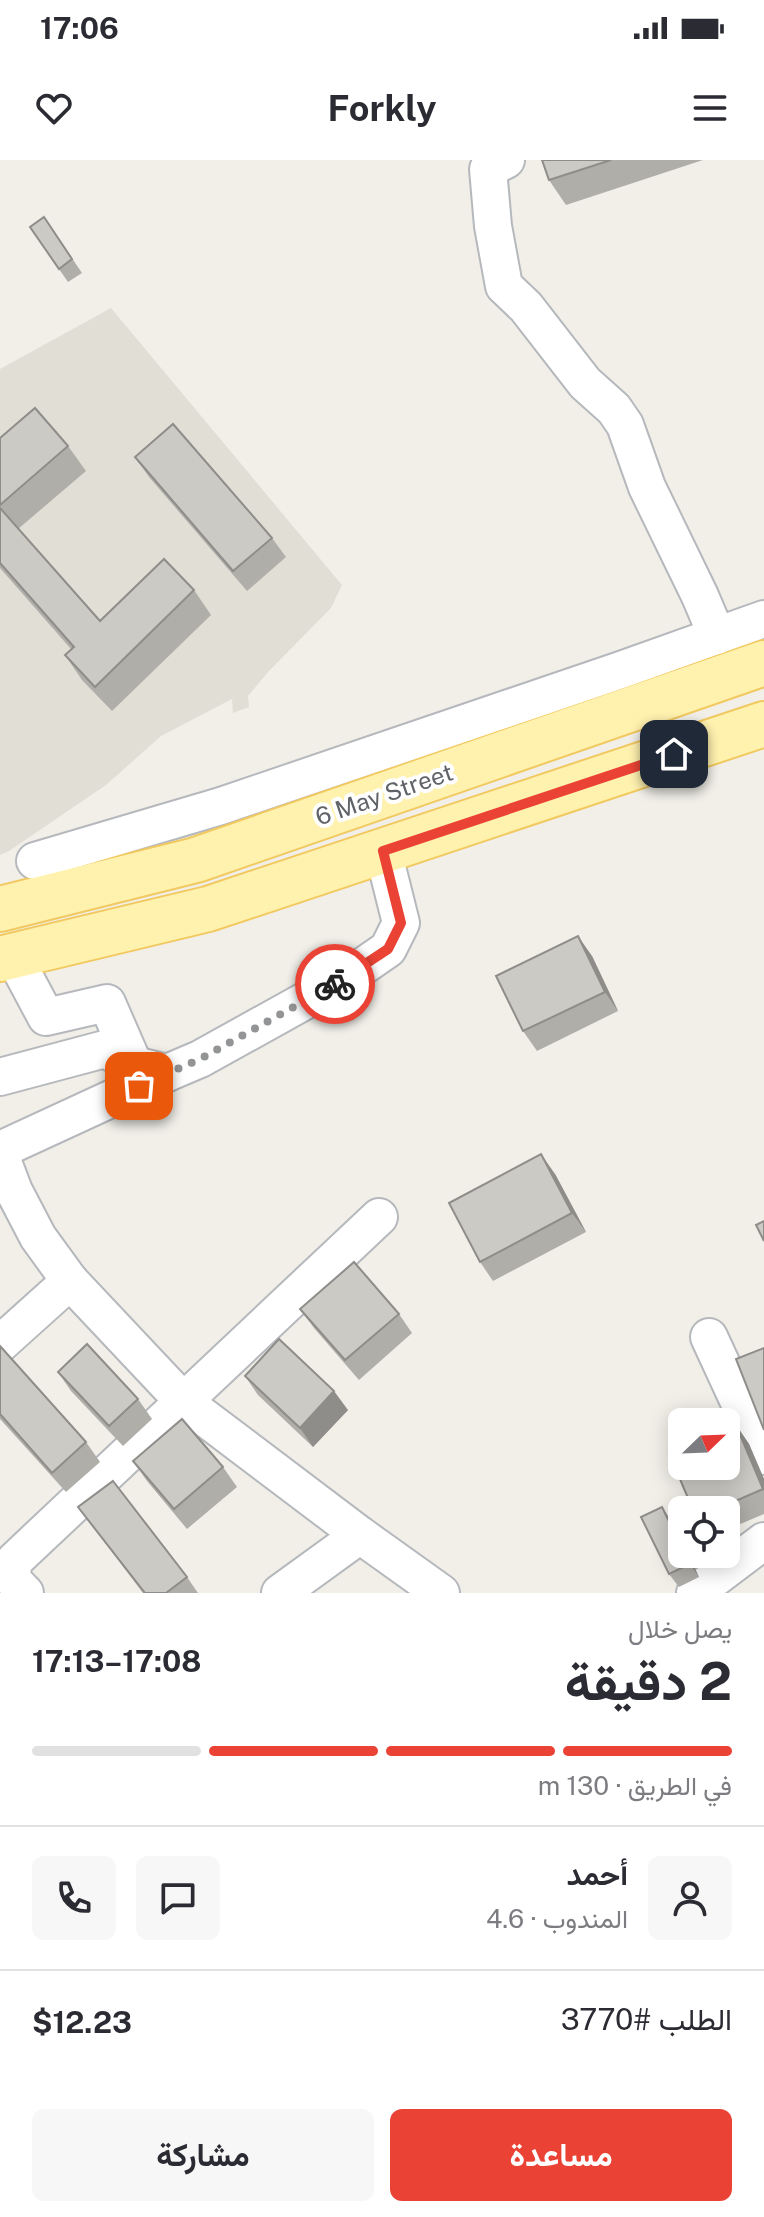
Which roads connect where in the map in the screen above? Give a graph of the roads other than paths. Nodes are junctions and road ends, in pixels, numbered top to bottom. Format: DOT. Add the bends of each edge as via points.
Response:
graph roads {
  1 [pos="506,160"];
  2 [pos="764,619"];
  3 [pos="717,636"];
  4 [pos="764,663"];
  5 [pos="763,727"];
  6 [pos="383,851"];
  7 [pos="35,861"];
  8 [pos="0,909"];
  9 [pos="7,958"];
  10 [pos="46,1017"];
  11 [pos="58,1061"];
  12 [pos="150,1069"];
  13 [pos="0,1077"];
  14 [pos="0,1152"];
  15 [pos="379,1217"];
  16 [pos="70,1281"];
  17 [pos="709,1337"];
  18 [pos="0,1344"];
  19 [pos="184,1402"];
  20 [pos="764,1456"];
  21 [pos="360,1535"];
  22 [pos="764,1541"];
  23 [pos="25,1593"];
  24 [pos="280,1593"];
  25 [pos="441,1593"];
  26 [pos="695,1593"];
  1 -- 3 [label="street" via="488,169 504,286 625,425 647,487"];
  2 -- 3 [label="street"];
  3 -- 7 [label="street" via="221,806"];
  4 -- 8 [label="main road, 6 May Street" via="196,860"];
  5 -- 6 [label="main road"];
  6 -- 9 [label="main road" via="208,909"];
  6 -- 12 [label="street" via="401,923 388,949 200,1059"];
  9 -- 10 [label="street"];
  10 -- 11 [label="street"];
  10 -- 12 [label="street" via="107,1003"];
  11 -- 12 [label="street" via="105,1049"];
  11 -- 13 [label="street"];
  12 -- 14 [label="street"];
  14 -- 16 [label="street" via="38,1237"];
  15 -- 19 [label="street"];
  16 -- 18 [label="street"];
  16 -- 19 [label="street"];
  17 -- 20 [label="street"];
  19 -- 21 [label="street"];
  19 -- 23 [label="street" via="15,1560 14,1582"];
  21 -- 24 [label="street"];
  21 -- 25 [label="street"];
  22 -- 26 [label="street"];
}
